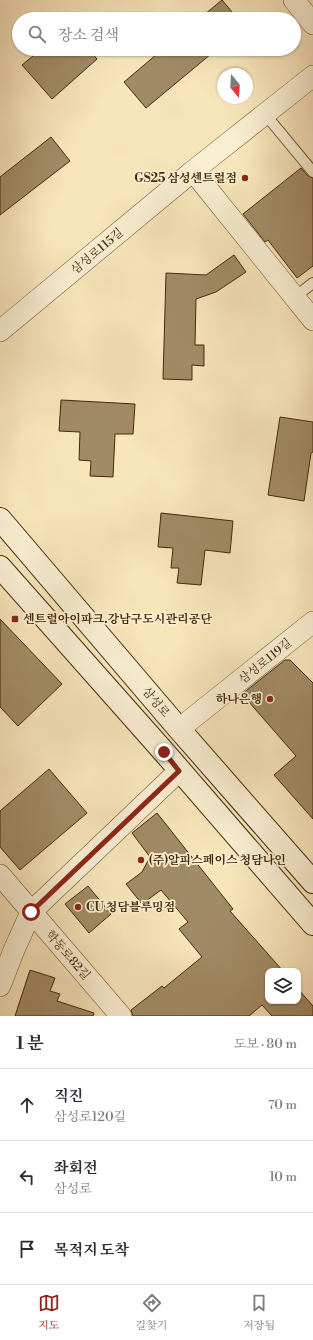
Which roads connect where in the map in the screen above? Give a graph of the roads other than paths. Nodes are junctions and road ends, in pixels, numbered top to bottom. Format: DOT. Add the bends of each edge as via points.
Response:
graph roads {
  1 [pos="294,0"];
  2 [pos="313,24"];
  3 [pos="313,76"];
  4 [pos="265,114"];
  5 [pos="193,171"];
  6 [pos="313,172"];
  7 [pos="313,283"];
  8 [pos="295,297"];
  9 [pos="313,320"];
  10 [pos="0,331"];
  11 [pos="0,519"];
  12 [pos="2,572"];
  13 [pos="313,622"];
  14 [pos="179,729"];
  15 [pos="179,771"];
  16 [pos="0,875"];
  17 [pos="313,882"];
  18 [pos="31,912"];
  19 [pos="313,924"];
  20 [pos="7,950"];
  21 [pos="0,986"];
  22 [pos="121,1016"];
  1 -- 2 [label="street"];
  3 -- 4 [label="street, 삼성로115길"];
  4 -- 5 [label="street, 삼성로115길"];
  4 -- 6 [label="lane"];
  5 -- 8 [label="street"];
  5 -- 10 [label="street, 삼성로115길"];
  7 -- 8 [label="lane"];
  8 -- 9 [label="street"];
  11 -- 14 [label="main road, 삼성로"];
  12 -- 15 [label="main road"];
  13 -- 14 [label="street, 삼성로119길"];
  14 -- 17 [label="main road, 삼성로"];
  15 -- 18 [label="street"];
  15 -- 19 [label="main road"];
  16 -- 18 [label="street, 학동로82길"];
  18 -- 20 [label="street"];
  18 -- 22 [label="street, 학동로82길"];
  20 -- 21 [label="street"];
}
